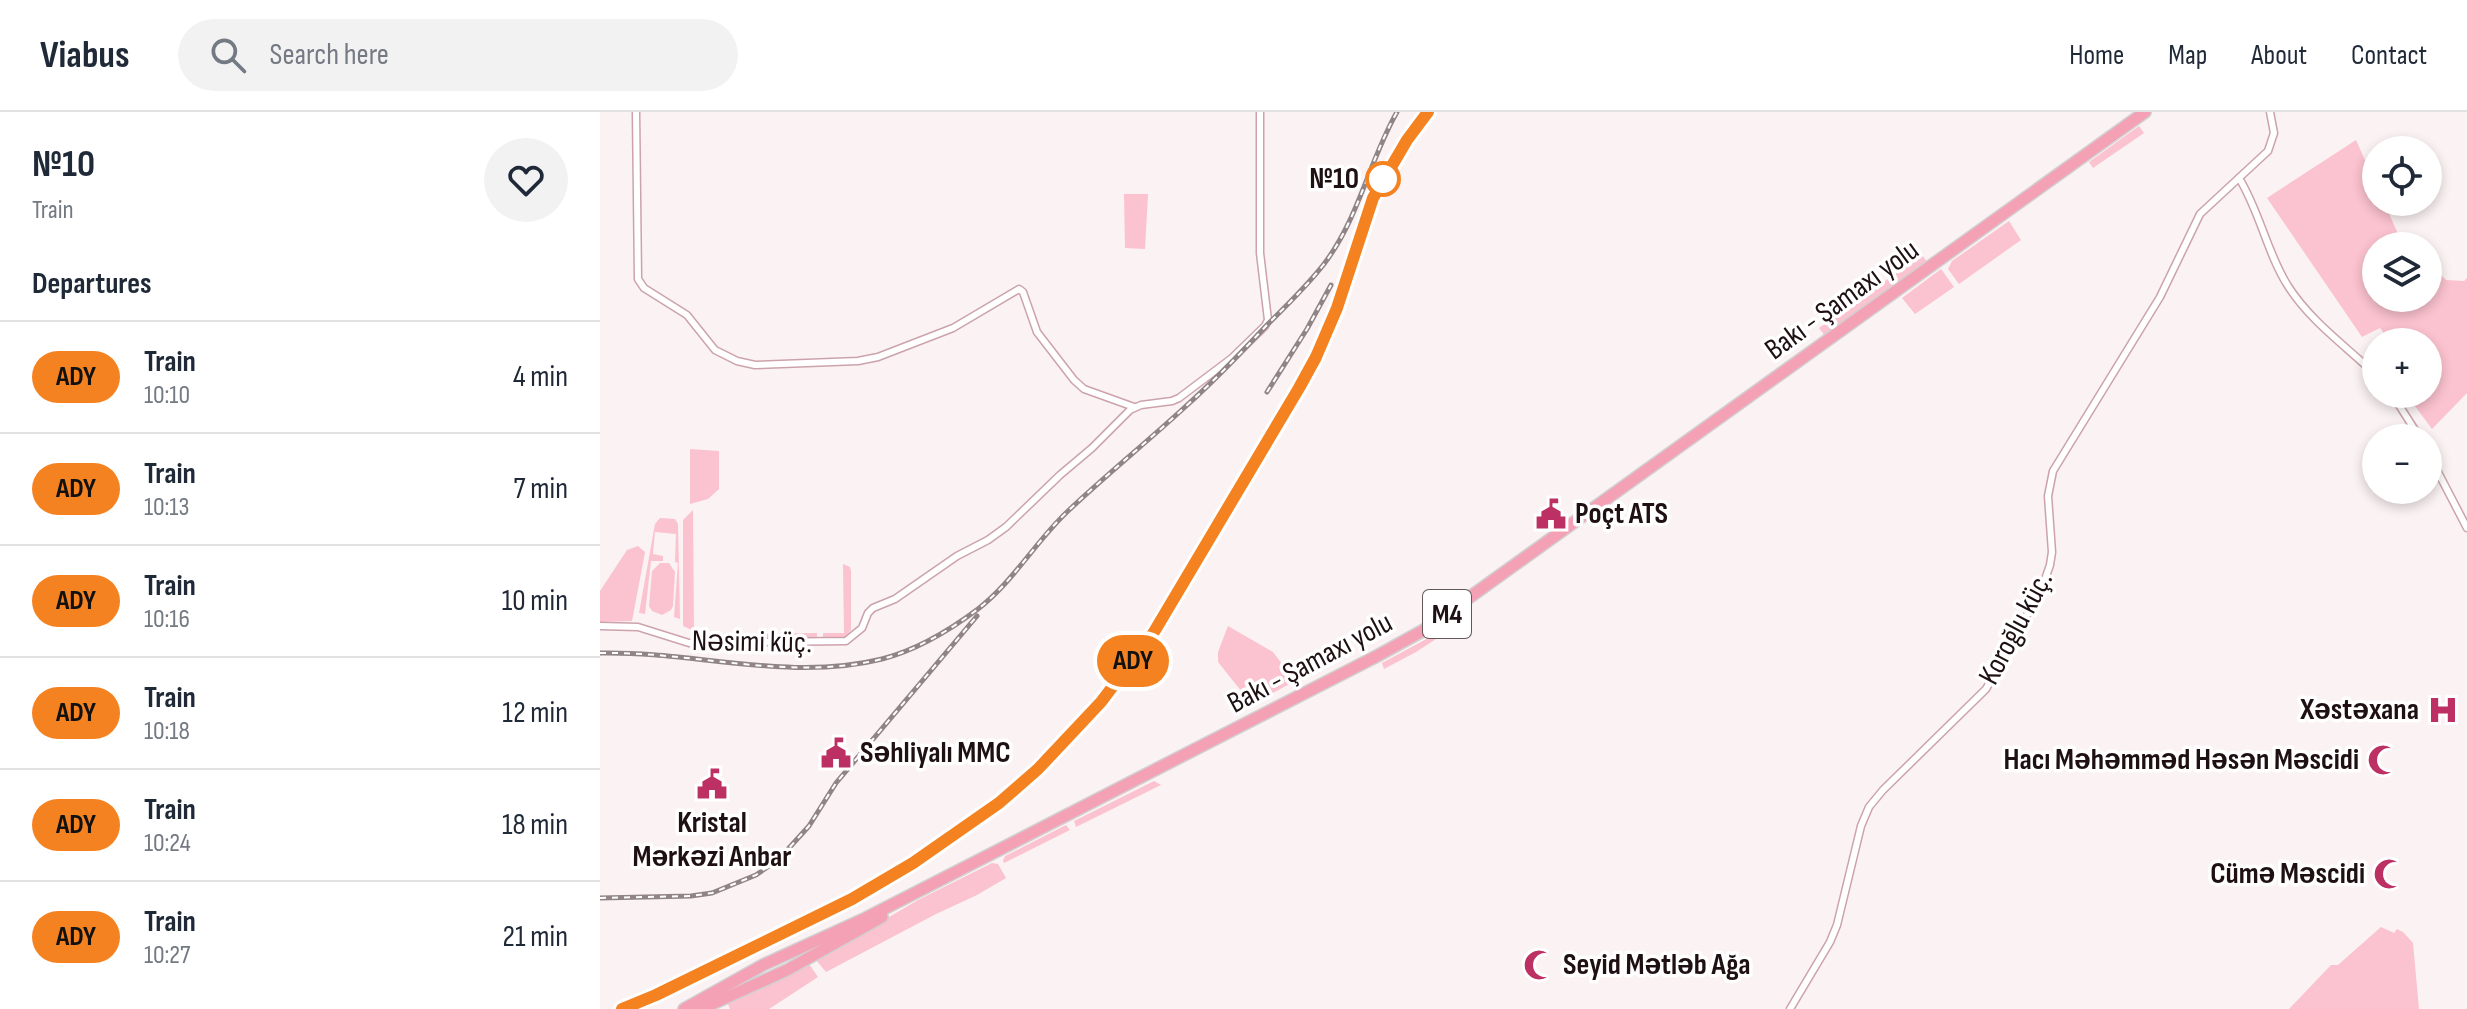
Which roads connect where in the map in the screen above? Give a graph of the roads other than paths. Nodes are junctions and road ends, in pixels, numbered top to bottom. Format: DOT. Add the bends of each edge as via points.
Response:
graph roads {
  1 [pos="636,112"];
  2 [pos="1260,112"];
  3 [pos="2145,112"];
  4 [pos="2154,112"];
  5 [pos="2270,112"];
  6 [pos="2239,178"];
  7 [pos="2362,362"];
  8 [pos="1134,407"];
  9 [pos="2442,480"];
  10 [pos="2467,528"];
  11 [pos="600,626"];
  12 [pos="796,948"];
  13 [pos="803,961"];
  14 [pos="748,973"];
  15 [pos="753,986"];
  16 [pos="684,1009"];
  17 [pos="701,1009"];
  18 [pos="1790,1009"];
  1 -- 8 [label="street" via="638,279 687,315 711,346 730,359 755,365 868,359 953,328 1020,289 1037,332 1074,380 1084,389"];
  2 -- 8 [label="street" via="1260,253 1268,322 1179,398"];
  3 -- 12 [label="highway, Bakı - Şamaxı yolu / M4" via="1424,630 866,918"];
  4 -- 13 [label="highway, Bakı - Şamaxı yolu / M4" via="1426,634"];
  5 -- 6 [label="street, Koroğlu küç." via="2272,144"];
  6 -- 7 [label="street" via="2294,294"];
  6 -- 18 [label="street, Koroğlu küç." via="2197,219 2160,297 2053,471 2048,487 2048,574 1994,678 1867,810 1837,925"];
  8 -- 11 [label="street, Nəsimi küç." via="1006,527 871,609 863,626 839,642 693,643 638,627"];
  9 -- 10 [label="street"];
  12 -- 13 [label="highway" via="779,965"];
  12 -- 14 [label="highway, Bakı - Şamaxı yolu / M4"];
  13 -- 15 [label="highway, Bakı - Şamaxı yolu / M4"];
  14 -- 15 [label="highway" via="770,964 776,967 775,974"];
  14 -- 16 [label="highway, Bakı - Şamaxı yolu / M4"];
  15 -- 17 [label="highway, Bakı - Şamaxı yolu / M4"];
}
